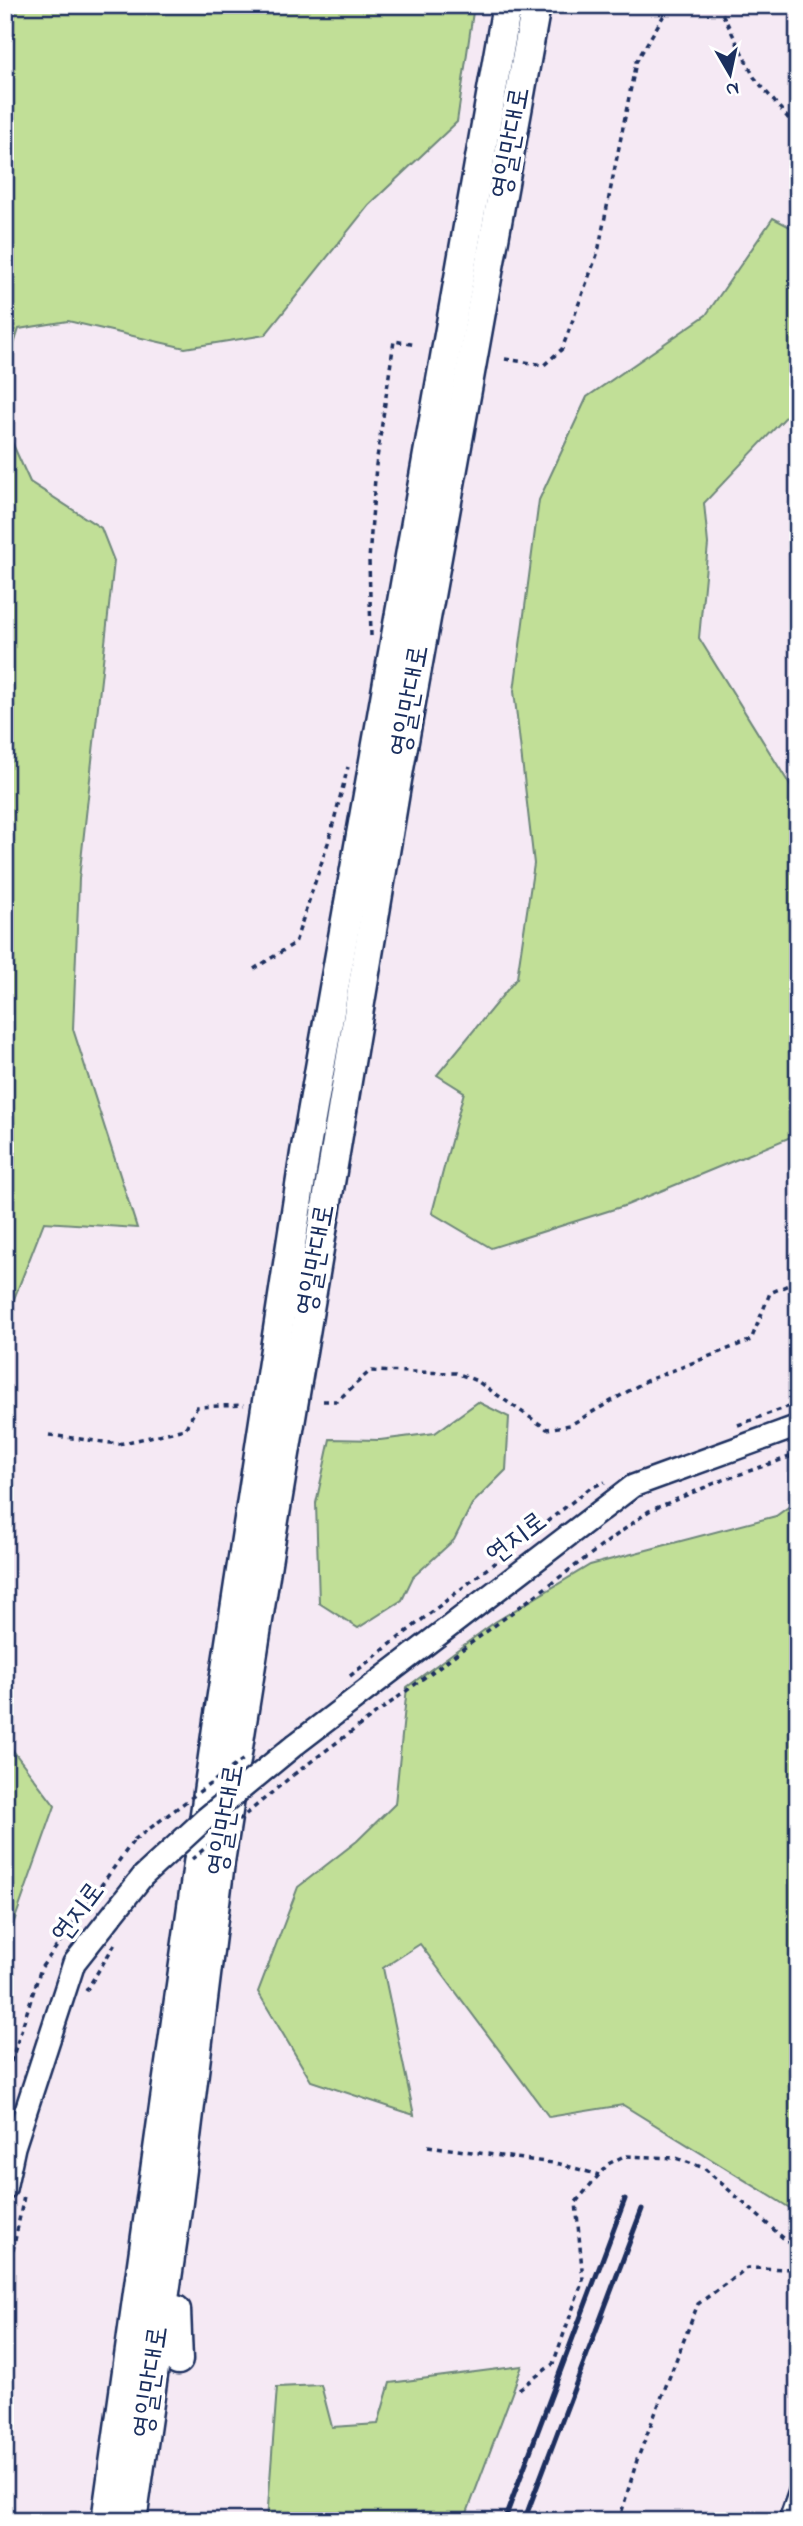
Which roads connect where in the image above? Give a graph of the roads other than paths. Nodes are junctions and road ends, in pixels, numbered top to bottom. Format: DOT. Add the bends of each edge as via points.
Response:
graph roads {
  1 [pos="507,5"];
  2 [pos="536,5"];
  3 [pos="798,1426"];
  4 [pos="160,2135"];
  5 [pos="184,2155"];
  6 [pos="15,2188"];
  7 [pos="178,2360"];
  8 [pos="105,2383"];
  9 [pos="798,2490"];
  10 [pos="106,2521"];
  11 [pos="132,2521"];
  12 [pos="787,2521"];
  1 -- 4 [label="highway, 영일만대로" via="305,1153"];
  2 -- 5 [label="highway, 영일만대로" via="397,780 308,1312 219,1862"];
  3 -- 6 [label="main road, 연지로, bridge" via="633,1486 296,1744 143,1876 74,1963 14,2147"];
  4 -- 8 [label="highway"];
  4 -- 10 [label="highway, 영일만대로"];
  5 -- 7 [label="highway"];
  5 -- 11 [label="highway, 영일만대로"];
  9 -- 12 [label="street"];
}
